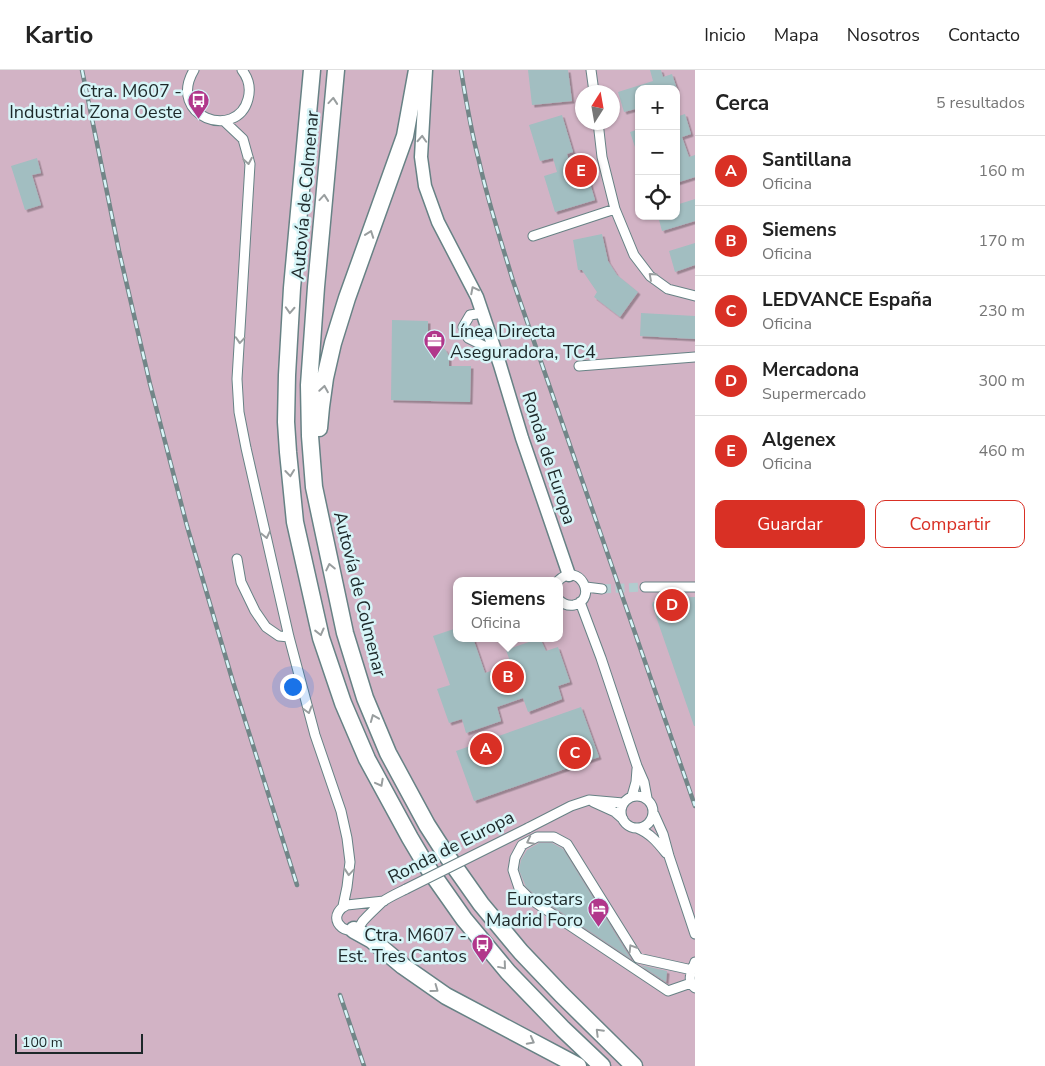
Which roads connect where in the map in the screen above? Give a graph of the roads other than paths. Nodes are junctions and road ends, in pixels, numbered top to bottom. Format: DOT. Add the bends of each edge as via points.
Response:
graph roads {
  1 [pos="194,70"];
  2 [pos="242,70"];
  3 [pos="312,70"];
  4 [pos="336,70"];
  5 [pos="418,70"];
  6 [pos="426,70"];
  7 [pos="591,70"];
  8 [pos="593,85"];
  9 [pos="224,121"];
  10 [pos="599,130"];
  11 [pos="615,209"];
  12 [pos="533,236"];
  13 [pos="695,296"];
  14 [pos="483,313"];
  15 [pos="491,336"];
  16 [pos="477,343"];
  17 [pos="496,352"];
  18 [pos="695,357"];
  19 [pos="579,366"];
  20 [pos="322,525"];
  21 [pos="237,559"];
  22 [pos="564,578"];
  23 [pos="586,587"];
  24 [pos="645,587"];
  25 [pos="695,587"];
  26 [pos="602,589"];
  27 [pos="580,602"];
  28 [pos="563,603"];
  29 [pos="289,637"];
  30 [pos="637,766"];
  31 [pos="632,796"];
  32 [pos="647,798"];
  33 [pos="588,800"];
  34 [pos="624,803"];
  35 [pos="654,814"];
  36 [pos="623,819"];
  37 [pos="637,828"];
  38 [pos="669,856"];
  39 [pos="384,901"];
  40 [pos="347,905"];
  41 [pos="358,926"];
  42 [pos="695,934"];
  43 [pos="694,966"];
  44 [pos="693,985"];
  45 [pos="578,1066"];
  46 [pos="602,1066"];
  47 [pos="634,1066"];
  1 -- 9 [label="street" via="187,89 194,110 202,117"];
  2 -- 9 [label="street" via="248,77 250,91 246,104 237,115"];
  3 -- 46 [label="highway, Autovía de Colmenar, one-way" via="292,288 286,422 295,522 321,638 367,760 426,865 508,972"];
  20 -- 4 [label="highway, Autovía de Colmenar, one-way" via="310,436 309,385"];
  20 -- 5 [label="highway, one-way" via="318,437 325,378 347,298 405,136"];
  14 -- 6 [label="street, Ronda de Europa, one-way" via="438,222 425,186 421,157"];
  7 -- 8 [label="street"];
  9 -- 29 [label="street, one-way" via="243,139 250,164 237,379 240,412"];
  10 -- 11 [label="street"];
  11 -- 12 [label="street"];
  13 -- 11 [label="street, one-way" via="668,289 650,276 634,255"];
  14 -- 15 [label="street, Ronda de Europa"];
  14 -- 16 [label="street" via="470,315 463,327 468,338"];
  15 -- 16 [label="street"];
  15 -- 17 [label="street, Ronda de Europa"];
  16 -- 17 [label="street"];
  17 -- 22 [label="street, Ronda de Europa"];
  18 -- 19 [label="street"];
  47 -- 20 [label="highway, Autovía de Colmenar, one-way" via="521,952 481,904 427,825 388,753 366,698 345,633"];
  21 -- 29 [label="street" via="241,582 255,611 266,627 279,636"];
  22 -- 23 [label="street, Ronda de Europa" via="578,576"];
  23 -- 26 [label="street"];
  23 -- 27 [label="street"];
  24 -- 25 [label="street"];
  27 -- 28 [label="street" via="570,605"];
  27 -- 30 [label="street"];
  29 -- 40 [label="street, one-way" via="315,735 348,838"];
  30 -- 31 [label="street"];
  30 -- 32 [label="street"];
  31 -- 32 [label="street"];
  31 -- 34 [label="street"];
  32 -- 35 [label="street"];
  33 -- 34 [label="street, Ronda de Europa"];
  33 -- 36 [label="street"];
  33 -- 39 [label="street, Ronda de Europa, bridge"];
  34 -- 36 [label="street"];
  35 -- 37 [label="street" via="650,823"];
  35 -- 38 [label="street"];
  36 -- 37 [label="street" via="626,824"];
  37 -- 38 [label="street" via="654,839"];
  38 -- 42 [label="street"];
  39 -- 40 [label="street, Ronda de Europa"];
  39 -- 41 [label="street, Ronda de Europa"];
  40 -- 41 [label="street" via="356,906 362,912"];
  40 -- 41 [label="street" via="337,914 339,924 346,930"];
  41 -- 45 [label="highway, one-way" via="396,960 446,996"];
  43 -- 44 [label="street" via="690,974"];
  43 -- 44 [label="street, one-way" via="638,958 567,844 554,837 537,837 522,845 513,870 519,888 530,899 668,991"];
}
